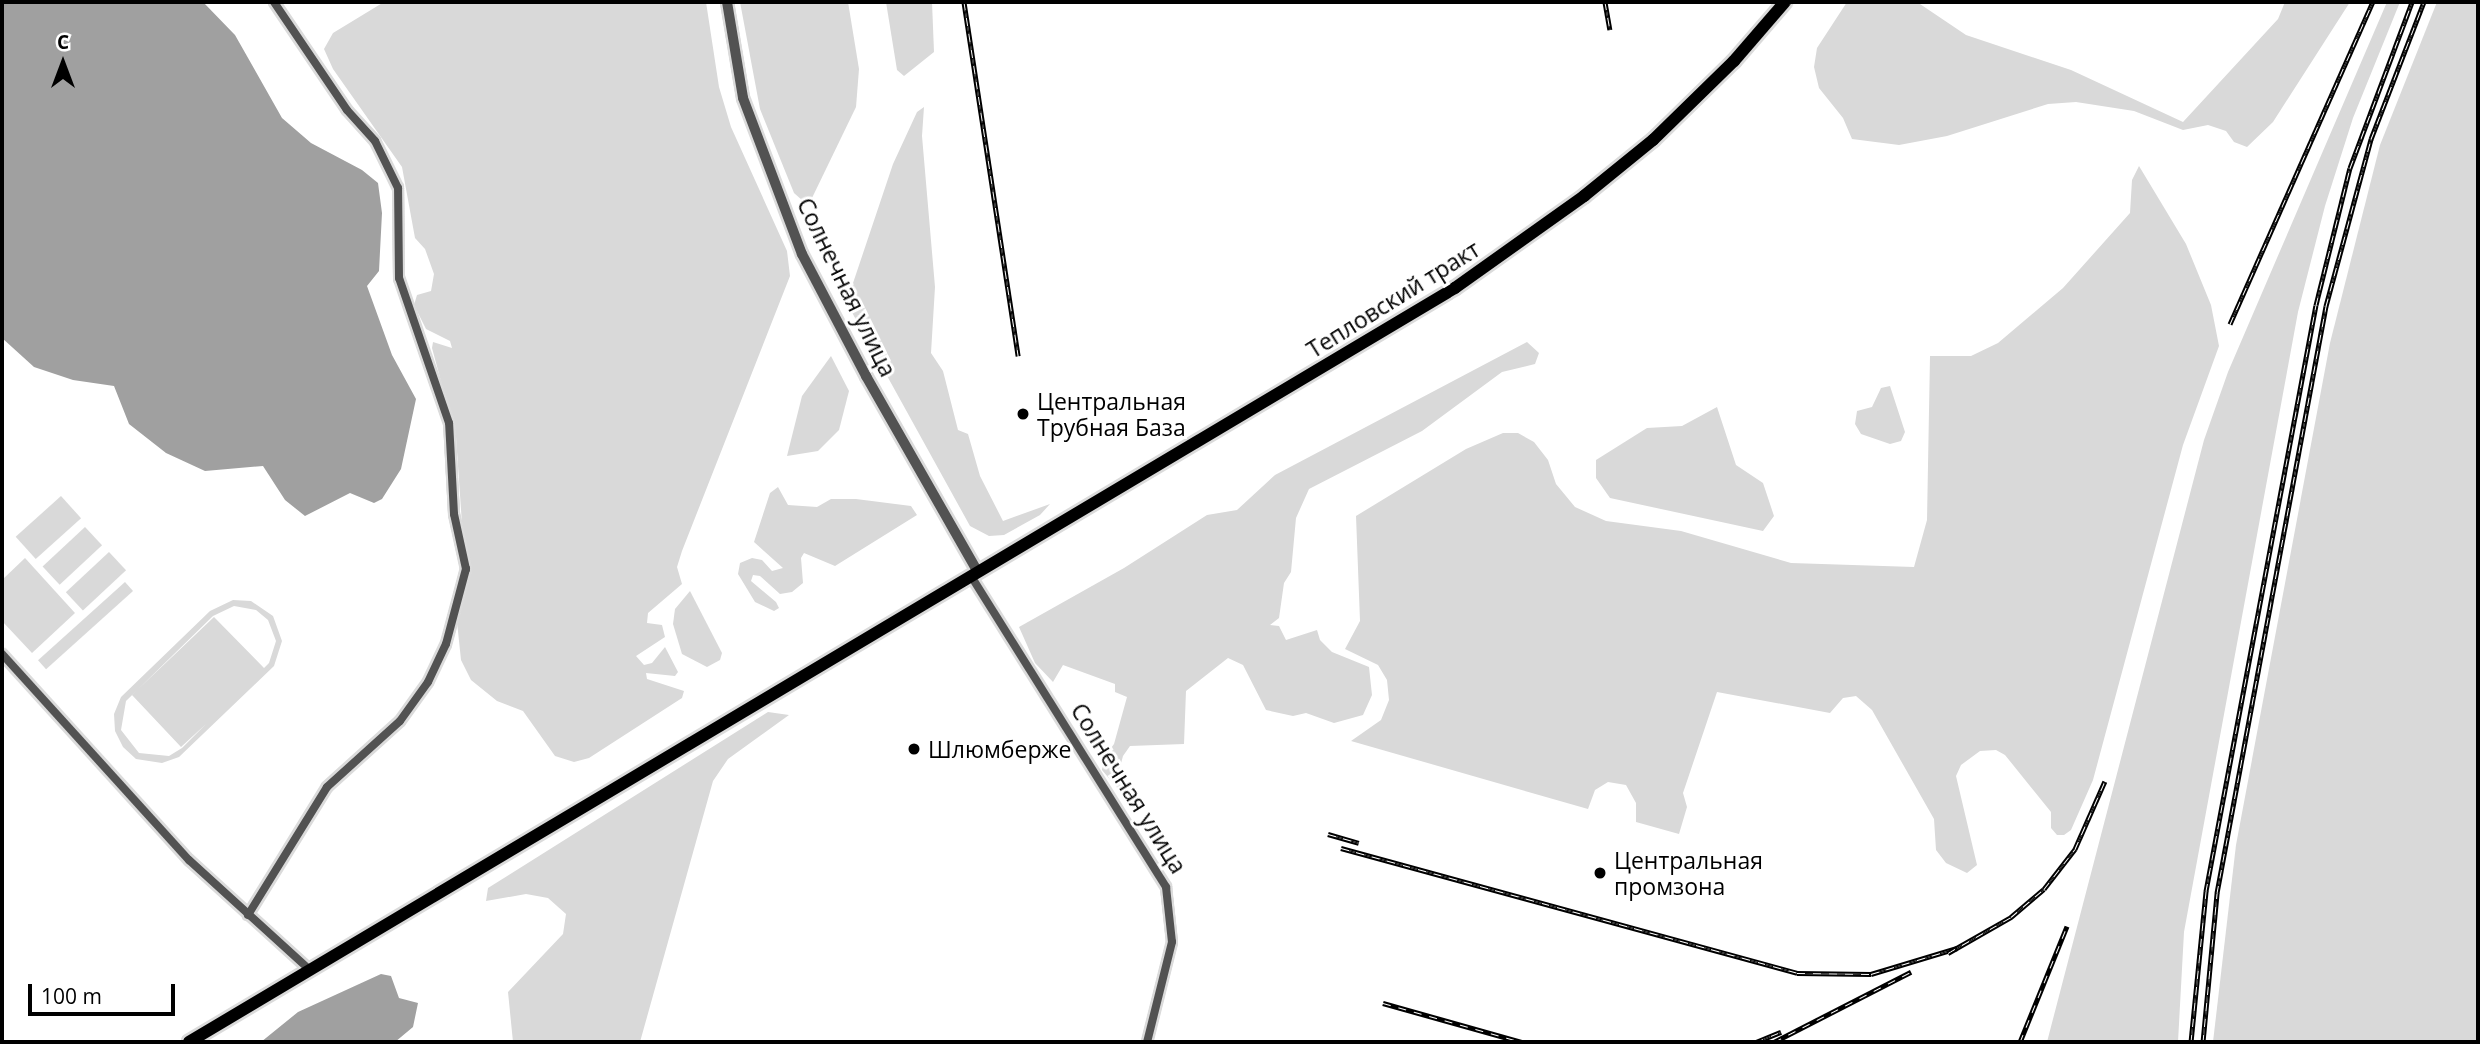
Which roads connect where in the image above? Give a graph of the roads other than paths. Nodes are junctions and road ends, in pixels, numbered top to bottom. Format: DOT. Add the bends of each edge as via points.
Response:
graph roads {
  1 [pos="274,2"];
  2 [pos="727,2"];
  3 [pos="1785,2"];
  4 [pos="974,574"];
  5 [pos="2,654"];
  6 [pos="248,915"];
  7 [pos="310,970"];
  8 [pos="189,1042"];
  9 [pos="1147,1042"];
  1 -- 6 [label="street" via="347,110 376,141 398,188 399,278 449,423 454,514 466,569 446,644 428,682 400,721 327,787"];
  2 -- 4 [label="street, Солнечная улица" via="743,98 802,254"];
  3 -- 4 [label="main road, Тепловский тракт" via="1734,61 1653,140 1520,243 1419,311"];
  4 -- 7 [label="main road, Тепловский тракт"];
  4 -- 9 [label="street, Солнечная улица" via="1166,887 1171,942"];
  5 -- 6 [label="street" via="190,860"];
  6 -- 7 [label="street"];
  7 -- 8 [label="main road, Тепловский тракт"];
}
